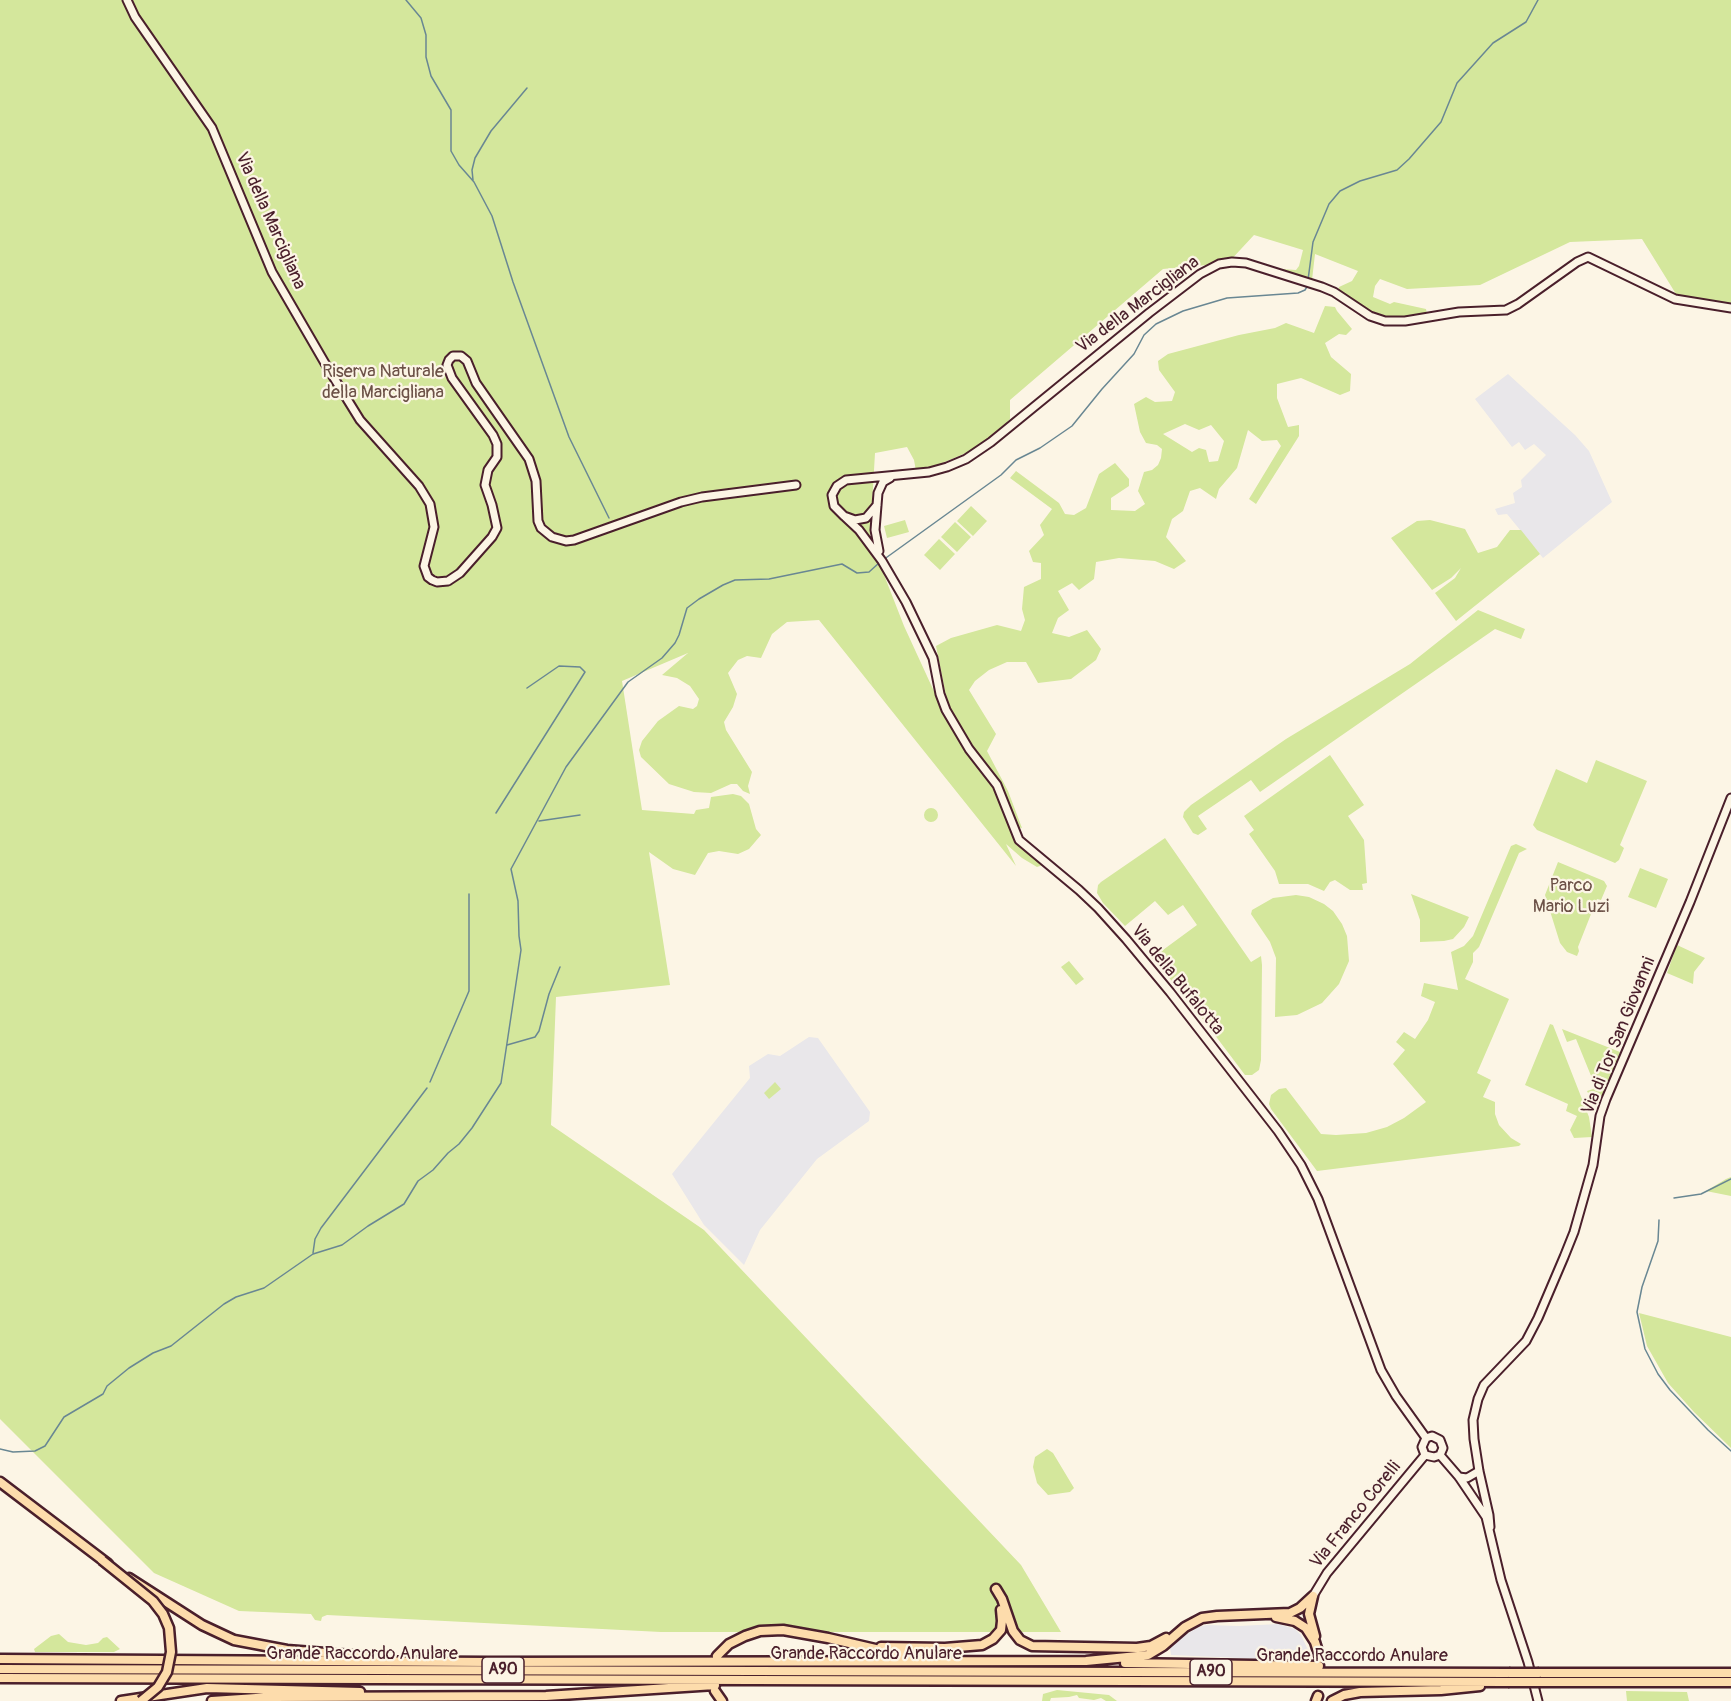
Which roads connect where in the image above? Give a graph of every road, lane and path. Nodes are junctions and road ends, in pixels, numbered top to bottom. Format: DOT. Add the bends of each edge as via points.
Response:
graph roads {
  1 [pos="127,0"];
  2 [pos="1731,308"];
  3 [pos="895,476"];
  4 [pos="860,479"];
  5 [pos="796,484"];
  6 [pos="877,501"];
  7 [pos="844,516"];
  8 [pos="882,561"];
  9 [pos="1731,798"];
  10 [pos="1426,1438"];
  11 [pos="1425,1455"];
  12 [pos="1440,1455"];
  13 [pos="1479,1471"];
  14 [pos="1459,1477"];
  15 [pos="1481,1481"];
  16 [pos="0,1482"];
  17 [pos="1479,1506"];
  18 [pos="1490,1527"];
  19 [pos="102,1560"];
  20 [pos="1313,1596"];
  21 [pos="1257,1615"];
  22 [pos="1179,1631"];
  23 [pos="839,1640"];
  24 [pos="717,1656"];
  25 [pos="0,1659"];
  26 [pos="965,1659"];
  27 [pos="1086,1660"];
  28 [pos="488,1662"];
  29 [pos="0,1669"];
  30 [pos="1371,1671"];
  31 [pos="1731,1673"];
  32 [pos="1052,1676"];
  33 [pos="1540,1677"];
  34 [pos="0,1678"];
  35 [pos="1506,1679"];
  36 [pos="824,1680"];
  37 [pos="1731,1682"];
  38 [pos="715,1691"];
  39 [pos="425,1697"];
  40 [pos="522,1697"];
  41 [pos="121,1701"];
  42 [pos="141,1701"];
  43 [pos="213,1701"];
  44 [pos="574,1701"];
  45 [pos="722,1701"];
  46 [pos="1332,1701"];
  47 [pos="1536,1701"];
  1 -- 5 [label="street, Via della Marcigliana" via="212,128 272,272 332,375 360,420 419,486 430,504 434,527 424,566 432,580 448,581 460,573 497,528 485,485 497,444 452,378 447,365 453,356 467,361 476,383 529,459 536,481 538,520 552,537 574,540 702,497"];
  2 -- 3 [label="street, Via della Marcigliana" via="1676,299 1588,257 1506,310 1385,321 1322,287 1246,263 1219,264 1149,313 966,459 939,470"];
  3 -- 4 [label="street, Via della Marcigliana"];
  3 -- 6 [label="street" via="883,482"];
  4 -- 6 [label="street" via="872,484"];
  4 -- 7 [label="street, Via della Marcigliana" via="846,480 835,488 834,506"];
  6 -- 7 [label="street" via="872,513 863,520"];
  6 -- 8 [label="street, Via della Bufalotta" via="876,537"];
  7 -- 8 [label="street, Via della Bufalotta"];
  8 -- 10 [label="street, Via della Bufalotta" via="930,652 946,710 997,785 1019,840 1079,890 1126,939 1278,1131 1301,1166 1318,1199 1381,1370"];
  9 -- 13 [label="street, Via di Tor San Giovanni" via="1606,1099 1593,1165 1564,1257 1526,1341 1480,1392 1473,1420"];
  10 -- 11 [label="street" via="1422,1447"];
  10 -- 12 [label="street, Via della Bufalotta" via="1440,1440"];
  11 -- 12 [label="street"];
  11 -- 20 [label="street, Via Franco Corelli" via="1327,1573"];
  12 -- 14 [label="street, Via della Bufalotta"];
  13 -- 14 [label="street" via="1467,1478"];
  13 -- 15 [label="street, Via di Tor San Giovanni"];
  14 -- 17 [label="street, Via della Bufalotta"];
  15 -- 17 [label="street"];
  15 -- 18 [label="street"];
  16 -- 19 [label="highway"];
  17 -- 18 [label="street, Via della Bufalotta"];
  18 -- 47 [label="street, Via della Bufalotta"];
  19 -- 28 [label="highway, bridge" via="187,1616 240,1642 323,1653"];
  19 -- 42 [label="highway, bridge" via="153,1601 169,1628 171,1652 167,1672 158,1687"];
  20 -- 21 [label="highway" via="1293,1612"];
  20 -- 21 [label="highway" via="1309,1614 1319,1653 1310,1633 1298,1623"];
  21 -- 22 [label="highway" via="1209,1616"];
  22 -- 23 [label="highway" via="1142,1648 1032,1646 1015,1634 996,1589 1002,1627 982,1646 901,1648"];
  22 -- 27 [label="highway" via="1148,1655"];
  23 -- 24 [label="highway" via="788,1631 760,1631 734,1641"];
  23 -- 26 [label="highway" via="903,1655"];
  25 -- 28 [label="highway, Grande Raccordo Anulare"];
  26 -- 27 [label="highway, Grande Raccordo Anulare"];
  26 -- 28 [label="highway, Grande Raccordo Anulare"];
  27 -- 30 [label="highway"];
  29 -- 32 [label="highway, Grande Raccordo Anulare / A90" via="1005,1671"];
  30 -- 32 [label="highway, Grande Raccordo Anulare / A90"];
  30 -- 35 [label="highway, Grande Raccordo Anulare / A90"];
  31 -- 33 [label="highway, Grande Raccordo Anulare / A90"];
  32 -- 35 [label="highway, Grande Raccordo Anulare / A90"];
  32 -- 36 [label="highway, Grande Raccordo Anulare / A90" via="1009,1681"];
  33 -- 35 [label="highway, Grande Raccordo Anulare / A90, bridge"];
  33 -- 37 [label="highway, Grande Raccordo Anulare / A90"];
  34 -- 36 [label="highway, Grande Raccordo Anulare / A90"];
  35 -- 46 [label="highway" via="1489,1685 1441,1690 1360,1692"];
  36 -- 40 [label="highway"];
  38 -- 45 [label="highway"];
  39 -- 40 [label="highway"];
  39 -- 41 [label="highway" via="215,1688"];
  39 -- 43 [label="highway"];
  40 -- 44 [label="highway"];
}
